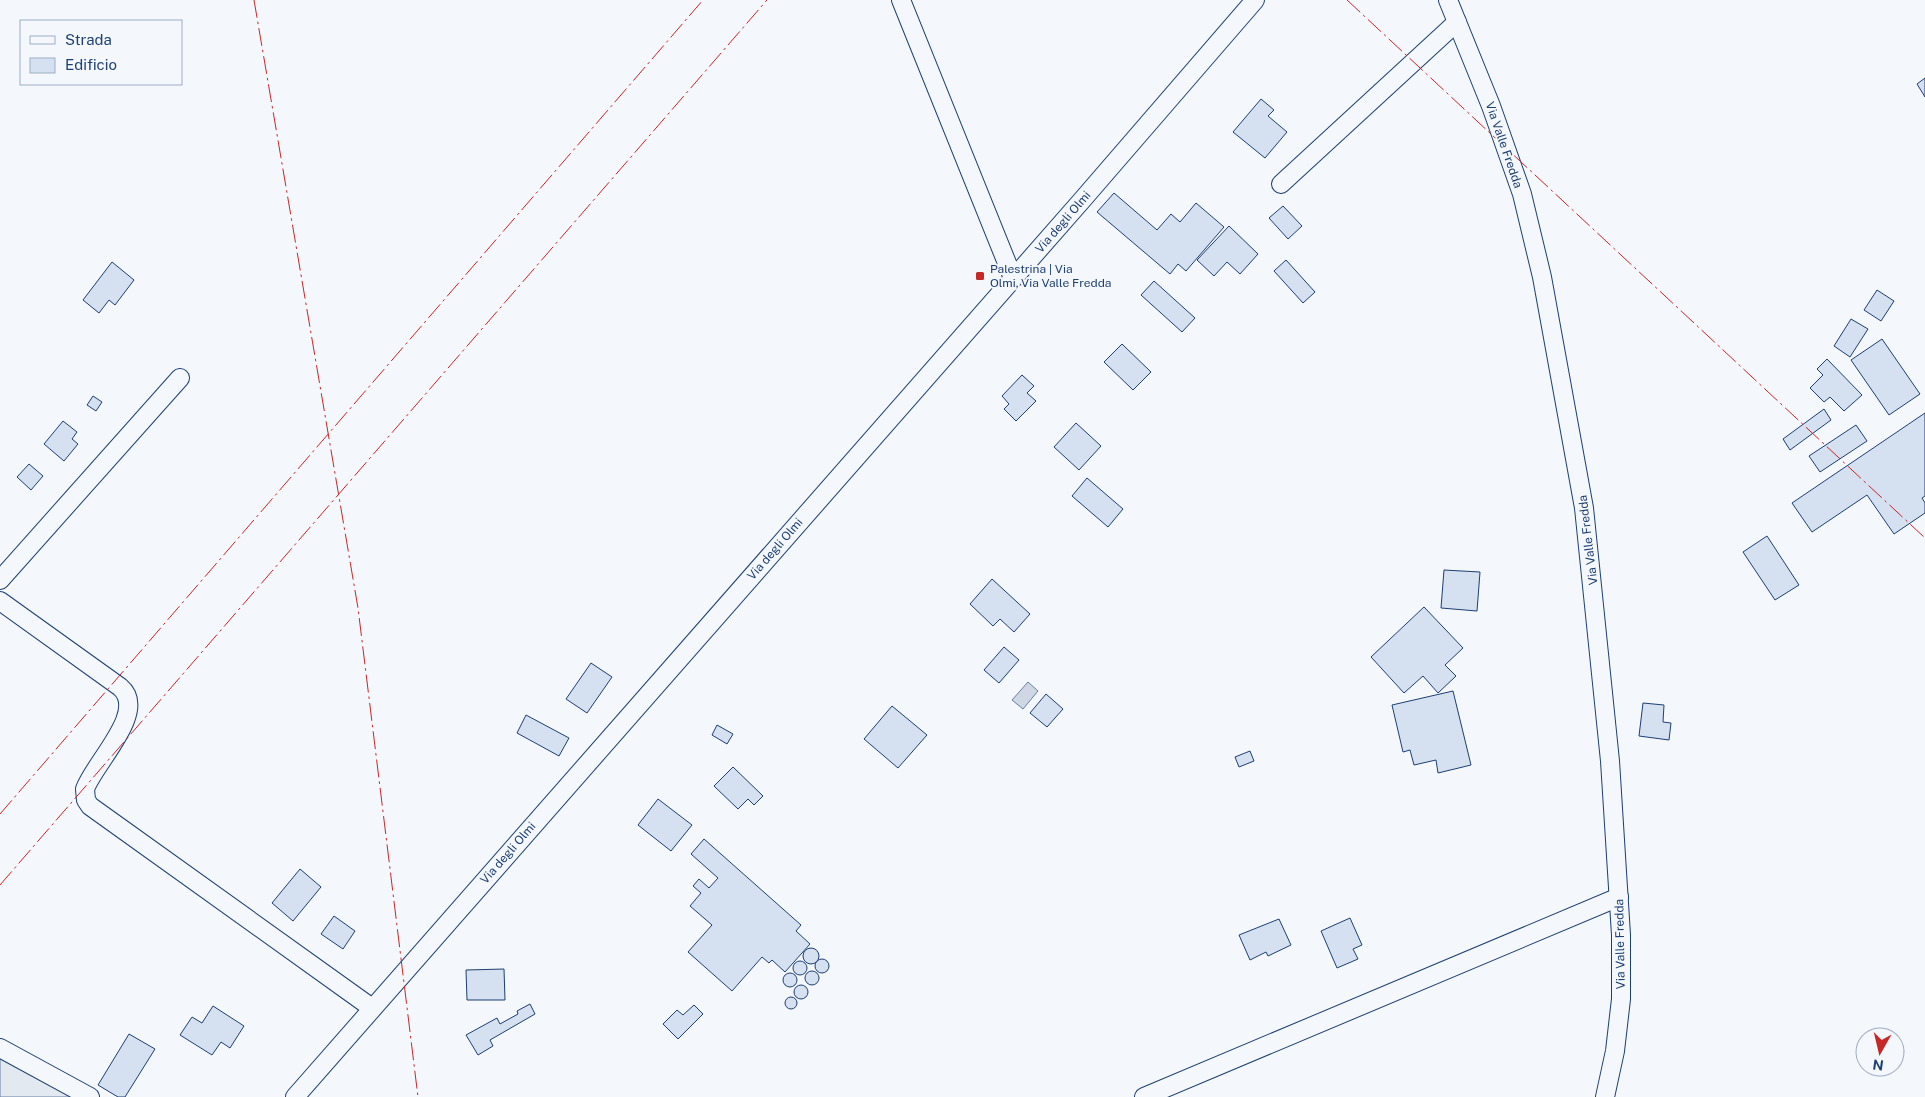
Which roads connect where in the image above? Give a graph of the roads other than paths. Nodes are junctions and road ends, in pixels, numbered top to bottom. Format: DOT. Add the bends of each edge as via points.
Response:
graph roads {
  1 [pos="900,0"];
  2 [pos="1255,0"];
  3 [pos="1448,0"];
  4 [pos="1457,22"];
  5 [pos="1281,184"];
  6 [pos="1013,278"];
  7 [pos="180,378"];
  8 [pos="0,580"];
  9 [pos="0,601"];
  10 [pos="1619,897"];
  11 [pos="372,1008"];
  12 [pos="0,1048"];
  13 [pos="90,1097"];
  14 [pos="295,1097"];
  15 [pos="1144,1097"];
  16 [pos="1605,1097"];
  1 -- 6 [label="street"];
  2 -- 6 [label="street, Via degli Olmi"];
  3 -- 4 [label="street, Via Valle Fredda"];
  4 -- 5 [label="street"];
  4 -- 10 [label="street, Via Valle Fredda" via="1522,194 1542,277 1580,474 1608,742"];
  6 -- 11 [label="street, Via degli Olmi"];
  7 -- 8 [label="street"];
  9 -- 11 [label="street" via="128,696 125,721 86,784 85,794 90,806"];
  10 -- 15 [label="street"];
  10 -- 16 [label="street, Via Valle Fredda" via="1621,999"];
  11 -- 14 [label="street, Via degli Olmi"];
  12 -- 13 [label="street"];
}
